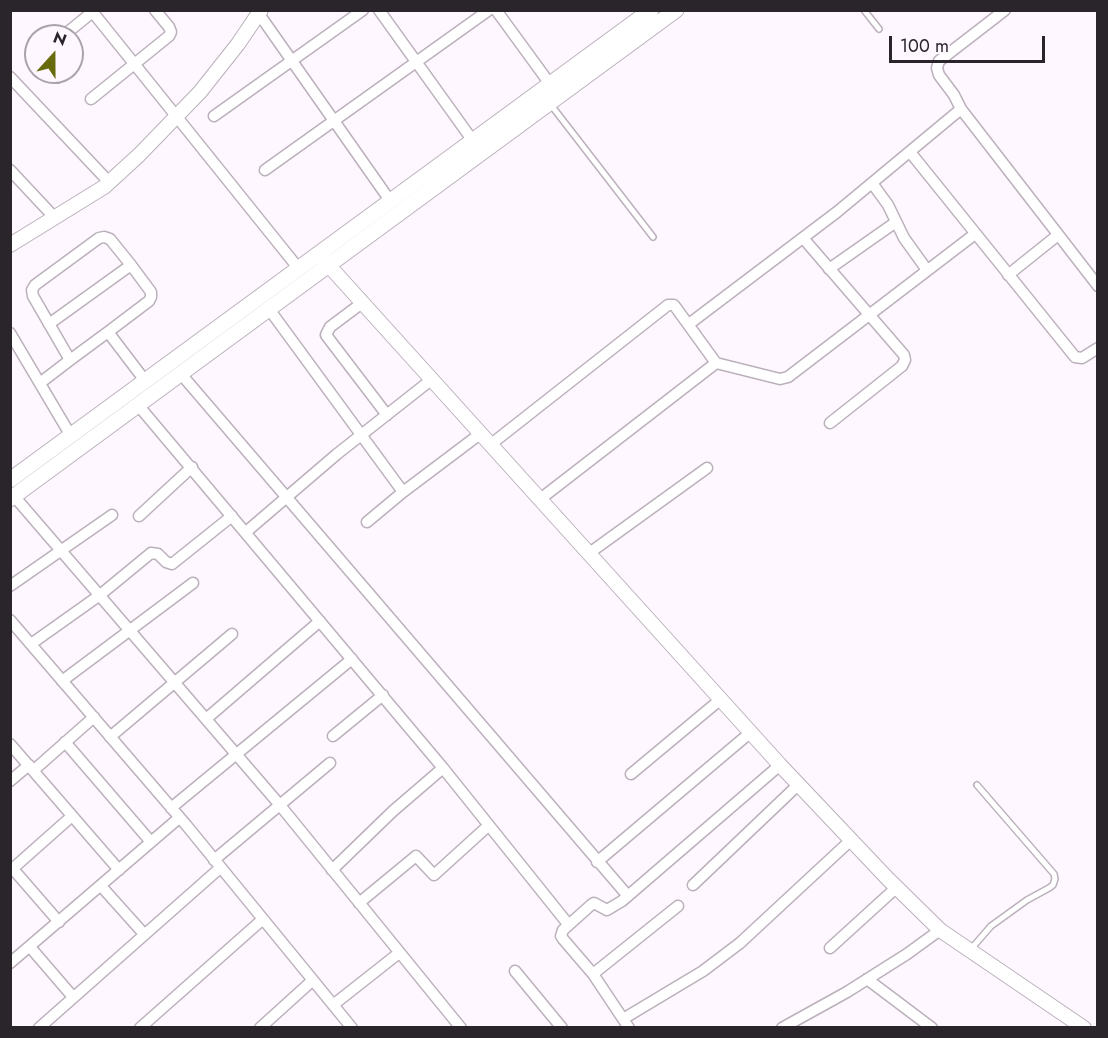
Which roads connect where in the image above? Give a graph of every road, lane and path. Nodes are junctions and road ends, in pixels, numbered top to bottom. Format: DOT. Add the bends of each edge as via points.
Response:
graph roads {
  1 [pos="155,10"];
  2 [pos="363,10"];
  3 [pos="379,10"];
  4 [pos="489,10"];
  5 [pos="496,10"];
  6 [pos="676,10"];
  7 [pos="864,10"];
  8 [pos="1005,10"];
  9 [pos="93,11"];
  10 [pos="260,12"];
  11 [pos="642,13"];
  12 [pos="77,24"];
  13 [pos="879,29"];
  14 [pos="292,61"];
  15 [pos="416,63"];
  16 [pos="134,64"];
  17 [pos="10,77"];
  18 [pos="550,84"];
  19 [pos="91,99"];
  20 [pos="550,103"];
  21 [pos="961,109"];
  22 [pos="214,116"];
  23 [pos="177,117"];
  24 [pos="334,121"];
  25 [pos="473,141"];
  26 [pos="910,152"];
  27 [pos="10,170"];
  28 [pos="265,170"];
  29 [pos="109,182"];
  30 [pos="872,183"];
  31 [pos="391,202"];
  32 [pos="54,217"];
  33 [pos="896,222"];
  34 [pos="975,234"];
  35 [pos="1058,235"];
  36 [pos="653,237"];
  37 [pos="803,238"];
  38 [pos="10,245"];
  39 [pos="324,260"];
  40 [pos="131,265"];
  41 [pos="829,268"];
  42 [pos="299,269"];
  43 [pos="927,270"];
  44 [pos="1008,275"];
  45 [pos="1098,286"];
  46 [pos="362,303"];
  47 [pos="268,309"];
  48 [pos="868,314"];
  49 [pos="49,324"];
  50 [pos="690,324"];
  51 [pos="108,332"];
  52 [pos="10,333"];
  53 [pos="1098,348"];
  54 [pos="15,352"];
  55 [pos="70,360"];
  56 [pos="716,363"];
  57 [pos="181,374"];
  58 [pos="431,380"];
  59 [pos="146,382"];
  60 [pos="40,383"];
  61 [pos="138,405"];
  62 [pos="387,415"];
  63 [pos="830,423"];
  64 [pos="480,434"];
  65 [pos="361,435"];
  66 [pos="71,436"];
  67 [pos="490,445"];
  68 [pos="192,467"];
  69 [pos="707,468"];
  70 [pos="10,480"];
  71 [pos="403,492"];
  72 [pos="12,497"];
  73 [pos="285,497"];
  74 [pos="539,500"];
  75 [pos="112,515"];
  76 [pos="139,516"];
  77 [pos="232,516"];
  78 [pos="367,522"];
  79 [pos="246,532"];
  80 [pos="61,551"];
  81 [pos="588,554"];
  82 [pos="193,583"];
  83 [pos="10,586"];
  84 [pos="100,595"];
  85 [pos="10,620"];
  86 [pos="320,621"];
  87 [pos="129,630"];
  88 [pos="232,634"];
  89 [pos="31,644"];
  90 [pos="352,659"];
  91 [pos="62,681"];
  92 [pos="175,682"];
  93 [pos="383,695"];
  94 [pos="721,699"];
  95 [pos="94,717"];
  96 [pos="206,719"];
  97 [pos="751,732"];
  98 [pos="110,736"];
  99 [pos="333,736"];
  100 [pos="65,742"];
  101 [pos="10,744"];
  102 [pos="237,755"];
  103 [pos="330,763"];
  104 [pos="780,765"];
  105 [pos="31,767"];
  106 [pos="443,768"];
  107 [pos="631,774"];
  108 [pos="10,781"];
  109 [pos="799,784"];
  110 [pos="977,785"];
  111 [pos="279,804"];
  112 [pos="171,808"];
  113 [pos="72,816"];
  114 [pos="179,818"];
  115 [pos="488,826"];
  116 [pos="851,840"];
  117 [pos="151,842"];
  118 [pos="597,862"];
  119 [pos="217,864"];
  120 [pos="12,870"];
  121 [pos="119,870"];
  122 [pos="332,870"];
  123 [pos="693,885"];
  124 [pos="101,886"];
  125 [pos="897,887"];
  126 [pos="628,896"];
  127 [pos="359,903"];
  128 [pos="678,906"];
  129 [pos="263,919"];
  130 [pos="59,922"];
  131 [pos="568,924"];
  132 [pos="940,930"];
  133 [pos="144,934"];
  134 [pos="30,948"];
  135 [pos="830,948"];
  136 [pos="970,950"];
  137 [pos="399,953"];
  138 [pos="10,963"];
  139 [pos="515,970"];
  140 [pos="593,974"];
  141 [pos="867,979"];
  142 [pos="313,981"];
  143 [pos="73,996"];
  144 [pos="333,1005"];
  145 [pos="626,1023"];
  146 [pos="801,1023"];
  147 [pos="145,1026"];
  148 [pos="263,1026"];
  149 [pos="39,1028"];
  150 [pos="352,1028"];
  151 [pos="461,1028"];
  152 [pos="562,1028"];
  153 [pos="782,1028"];
  154 [pos="932,1028"];
  155 [pos="1084,1028"];
  1 -- 16 [label="street" via="171,32"];
  2 -- 14 [label="street"];
  3 -- 15 [label="street"];
  4 -- 15 [label="street"];
  5 -- 18 [label="street"];
  6 -- 20 [label="main road"];
  7 -- 13 [label="lane"];
  8 -- 21 [label="street" via="939,61 939,75"];
  9 -- 12 [label="street"];
  9 -- 16 [label="street"];
  10 -- 14 [label="street"];
  10 -- 23 [label="street"];
  11 -- 18 [label="main road"];
  14 -- 22 [label="street"];
  14 -- 24 [label="street"];
  15 -- 24 [label="street"];
  15 -- 25 [label="street"];
  16 -- 19 [label="street"];
  16 -- 23 [label="street"];
  17 -- 29 [label="street"];
  18 -- 25 [label="main road"];
  20 -- 36 [label="lane"];
  20 -- 39 [label="main road"];
  21 -- 26 [label="street"];
  21 -- 35 [label="street"];
  23 -- 29 [label="street"];
  23 -- 42 [label="street"];
  24 -- 28 [label="street"];
  24 -- 31 [label="street"];
  25 -- 31 [label="main road"];
  26 -- 30 [label="street"];
  26 -- 34 [label="street"];
  27 -- 32 [label="street"];
  29 -- 32 [label="street"];
  30 -- 33 [label="street"];
  30 -- 37 [label="street"];
  31 -- 39 [label="main road"];
  32 -- 38 [label="street"];
  33 -- 41 [label="street"];
  33 -- 43 [label="street"];
  34 -- 43 [label="street"];
  34 -- 44 [label="street"];
  35 -- 44 [label="street"];
  35 -- 45 [label="street"];
  37 -- 41 [label="street"];
  37 -- 50 [label="street"];
  39 -- 42 [label="main road"];
  39 -- 46 [label="street"];
  39 -- 47 [label="main road"];
  40 -- 49 [label="street"];
  40 -- 49 [label="street" via="110,239 99,238 35,285 33,296"];
  40 -- 51 [label="street" via="151,297"];
  41 -- 48 [label="street"];
  42 -- 59 [label="main road"];
  43 -- 48 [label="street"];
  44 -- 53 [label="street" via="1075,357 1082,358"];
  46 -- 58 [label="street"];
  46 -- 62 [label="street" via="330,327 326,335"];
  47 -- 57 [label="main road"];
  47 -- 65 [label="street"];
  48 -- 56 [label="street" via="788,377 780,379"];
  48 -- 63 [label="street" via="905,360"];
  49 -- 55 [label="street"];
  50 -- 56 [label="street"];
  50 -- 67 [label="street" via="674,305 668,305"];
  51 -- 55 [label="street"];
  51 -- 59 [label="street"];
  52 -- 54 [label="street"];
  54 -- 60 [label="street"];
  55 -- 60 [label="street"];
  56 -- 74 [label="street"];
  57 -- 61 [label="main road"];
  57 -- 73 [label="street"];
  58 -- 62 [label="street"];
  58 -- 64 [label="street"];
  59 -- 66 [label="main road"];
  60 -- 66 [label="street"];
  61 -- 68 [label="street"];
  61 -- 72 [label="main road"];
  62 -- 65 [label="street"];
  64 -- 67 [label="street"];
  64 -- 71 [label="street"];
  65 -- 71 [label="street"];
  65 -- 73 [label="street"];
  66 -- 70 [label="main road"];
  67 -- 74 [label="street"];
  68 -- 76 [label="street"];
  68 -- 77 [label="street"];
  69 -- 81 [label="street"];
  71 -- 78 [label="street"];
  72 -- 80 [label="street"];
  73 -- 79 [label="street"];
  73 -- 118 [label="street"];
  74 -- 81 [label="street"];
  75 -- 80 [label="street"];
  77 -- 79 [label="street"];
  77 -- 84 [label="street" via="172,564 151,553"];
  79 -- 86 [label="street"];
  80 -- 83 [label="street"];
  80 -- 84 [label="street"];
  81 -- 94 [label="street"];
  82 -- 87 [label="street"];
  84 -- 87 [label="street"];
  84 -- 89 [label="street"];
  85 -- 89 [label="street"];
  86 -- 90 [label="street"];
  86 -- 96 [label="street"];
  87 -- 91 [label="street"];
  87 -- 92 [label="street"];
  88 -- 92 [label="street"];
  89 -- 91 [label="street"];
  90 -- 93 [label="street"];
  90 -- 102 [label="street"];
  91 -- 95 [label="street"];
  92 -- 96 [label="street"];
  92 -- 98 [label="street"];
  93 -- 99 [label="street"];
  93 -- 106 [label="street"];
  94 -- 97 [label="street"];
  94 -- 107 [label="street"];
  95 -- 98 [label="street"];
  95 -- 100 [label="street"];
  96 -- 102 [label="street"];
  97 -- 104 [label="street"];
  97 -- 118 [label="street"];
  98 -- 112 [label="street"];
  100 -- 105 [label="street"];
  100 -- 117 [label="street"];
  101 -- 105 [label="street"];
  102 -- 111 [label="street"];
  102 -- 112 [label="street"];
  103 -- 111 [label="street"];
  104 -- 109 [label="street"];
  104 -- 126 [label="street"];
  105 -- 108 [label="street"];
  105 -- 113 [label="street"];
  106 -- 115 [label="street"];
  106 -- 122 [label="street"];
  109 -- 116 [label="street"];
  109 -- 123 [label="street"];
  110 -- 136 [label="lane" via="1055,879 1049,888 991,926"];
  111 -- 119 [label="street"];
  111 -- 122 [label="street"];
  112 -- 114 [label="street"];
  113 -- 120 [label="street"];
  113 -- 121 [label="street"];
  114 -- 117 [label="street"];
  114 -- 119 [label="street"];
  115 -- 127 [label="street" via="434,874 416,856"];
  115 -- 131 [label="street"];
  116 -- 125 [label="street"];
  116 -- 145 [label="street" via="740,943"];
  117 -- 121 [label="street"];
  118 -- 126 [label="street"];
  119 -- 129 [label="street"];
  119 -- 133 [label="street"];
  120 -- 130 [label="street"];
  121 -- 124 [label="street"];
  122 -- 127 [label="street"];
  124 -- 130 [label="street"];
  124 -- 133 [label="street"];
  125 -- 132 [label="street"];
  125 -- 135 [label="street"];
  126 -- 131 [label="street" via="607,910 591,904"];
  127 -- 137 [label="street"];
  128 -- 140 [label="street"];
  129 -- 142 [label="street"];
  129 -- 147 [label="street"];
  130 -- 134 [label="street"];
  131 -- 140 [label="street" via="561,936"];
  132 -- 136 [label="street"];
  132 -- 141 [label="street"];
  133 -- 143 [label="street"];
  134 -- 138 [label="street"];
  134 -- 143 [label="street"];
  136 -- 155 [label="street"];
  137 -- 144 [label="street"];
  137 -- 151 [label="street"];
  139 -- 152 [label="street"];
  140 -- 145 [label="street"];
  141 -- 146 [label="street"];
  141 -- 154 [label="street"];
  142 -- 144 [label="street"];
  142 -- 148 [label="street"];
  143 -- 149 [label="street"];
  144 -- 150 [label="street"];
  146 -- 153 [label="street"];
}
